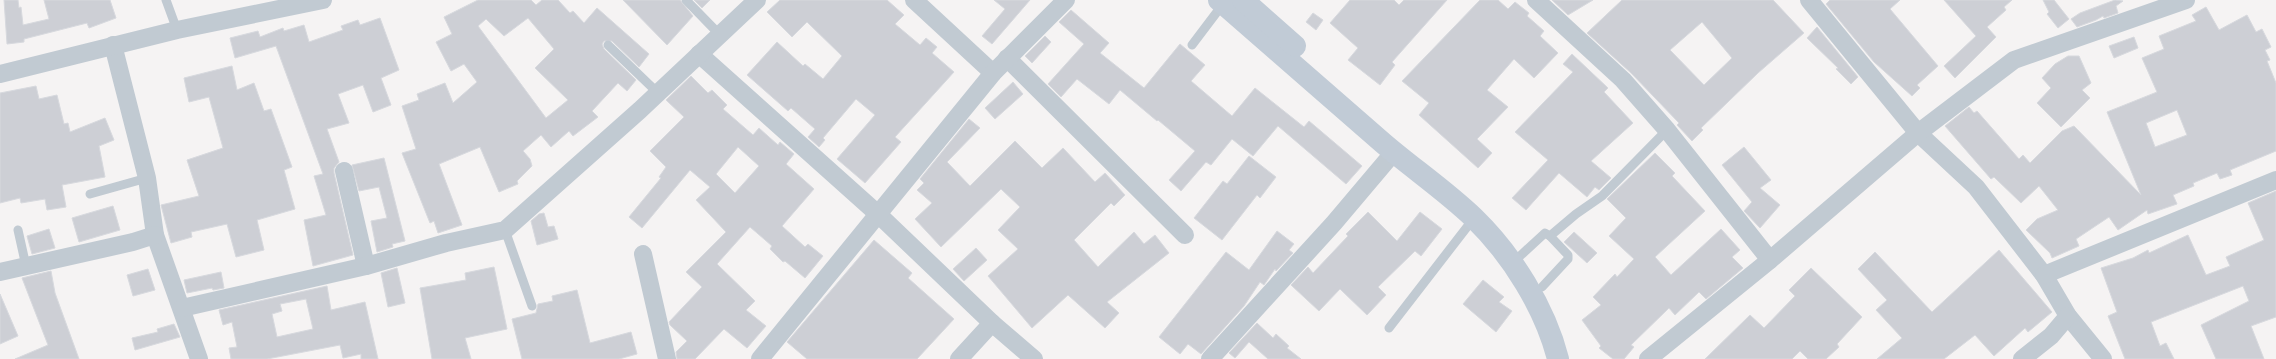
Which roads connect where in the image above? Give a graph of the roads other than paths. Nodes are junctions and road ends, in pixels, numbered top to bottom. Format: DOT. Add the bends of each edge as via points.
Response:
graph roads {
  1 [pos="166,0"];
  2 [pos="323,0"];
  3 [pos="686,0"];
  4 [pos="757,0"];
  5 [pos="914,0"];
  6 [pos="1066,0"];
  7 [pos="1536,0"];
  8 [pos="1809,0"];
  9 [pos="2186,0"];
  10 [pos="1229,1"];
  11 [pos="177,30"];
  12 [pos="720,35"];
  13 [pos="113,45"];
  14 [pos="608,45"];
  15 [pos="1192,45"];
  16 [pos="699,54"];
  17 [pos="1007,58"];
  18 [pos="993,73"];
  19 [pos="0,74"];
  20 [pos="658,93"];
  21 [pos="1667,130"];
  22 [pos="1918,133"];
  23 [pos="1394,152"];
  24 [pos="344,171"];
  25 [pos="147,178"];
  26 [pos="2276,180"];
  27 [pos="90,194"];
  28 [pos="879,215"];
  29 [pos="1474,218"];
  30 [pos="18,230"];
  31 [pos="505,230"];
  32 [pos="155,235"];
  33 [pos="1185,236"];
  34 [pos="1550,236"];
  35 [pos="643,254"];
  36 [pos="1520,256"];
  37 [pos="1770,260"];
  38 [pos="26,266"];
  39 [pos="366,266"];
  40 [pos="0,272"];
  41 [pos="2044,275"];
  42 [pos="1542,287"];
  43 [pos="532,306"];
  44 [pos="182,308"];
  45 [pos="2068,316"];
  46 [pos="992,324"];
  47 [pos="1389,328"];
  48 [pos="199,359"];
  49 [pos="667,359"];
  50 [pos="760,359"];
  51 [pos="959,359"];
  52 [pos="1034,359"];
  53 [pos="1210,359"];
  54 [pos="1558,359"];
  55 [pos="1574,359"];
  56 [pos="1648,359"];
  57 [pos="2022,359"];
  58 [pos="2103,359"];
  1 -- 11 [label="lane"];
  2 -- 11 [label="street"];
  3 -- 12 [label="lane"];
  4 -- 12 [label="street"];
  5 -- 18 [label="street"];
  6 -- 17 [label="street"];
  7 -- 21 [label="street" via="1623,80"];
  8 -- 22 [label="street"];
  9 -- 22 [label="street" via="2014,60"];
  10 -- 15 [label="lane"];
  10 -- 23 [label="street"];
  10 -- 36 [label="street" via="1480,209"];
  11 -- 13 [label="street"];
  12 -- 16 [label="street"];
  13 -- 19 [label="street"];
  13 -- 25 [label="street"];
  14 -- 20 [label="lane"];
  16 -- 20 [label="street"];
  16 -- 28 [label="street"];
  17 -- 18 [label="street"];
  17 -- 33 [label="street"];
  18 -- 28 [label="street"];
  20 -- 31 [label="street"];
  21 -- 34 [label="lane" via="1602,196"];
  21 -- 37 [label="street"];
  22 -- 37 [label="street"];
  22 -- 41 [label="street" via="1976,187"];
  23 -- 29 [label="street"];
  23 -- 53 [label="street" via="1334,223"];
  24 -- 39 [label="street"];
  25 -- 27 [label="lane"];
  25 -- 32 [label="street"];
  26 -- 41 [label="street"];
  28 -- 46 [label="street"];
  28 -- 50 [label="street"];
  29 -- 47 [label="lane"];
  29 -- 54 [label="street" via="1516,270 1554,342"];
  30 -- 38 [label="lane"];
  31 -- 39 [label="street" via="446,243"];
  31 -- 43 [label="lane"];
  32 -- 38 [label="street"];
  32 -- 44 [label="street"];
  34 -- 36 [label="lane" via="1542,233"];
  34 -- 42 [label="lane" via="1568,257"];
  35 -- 49 [label="street"];
  36 -- 42 [label="street"];
  37 -- 56 [label="street"];
  38 -- 40 [label="street"];
  39 -- 44 [label="street"];
  41 -- 45 [label="street"];
  42 -- 55 [label="street" via="1567,337"];
  44 -- 48 [label="street"];
  45 -- 57 [label="street" via="2051,336"];
  45 -- 58 [label="street"];
  46 -- 51 [label="street"];
  46 -- 52 [label="street"];
}
